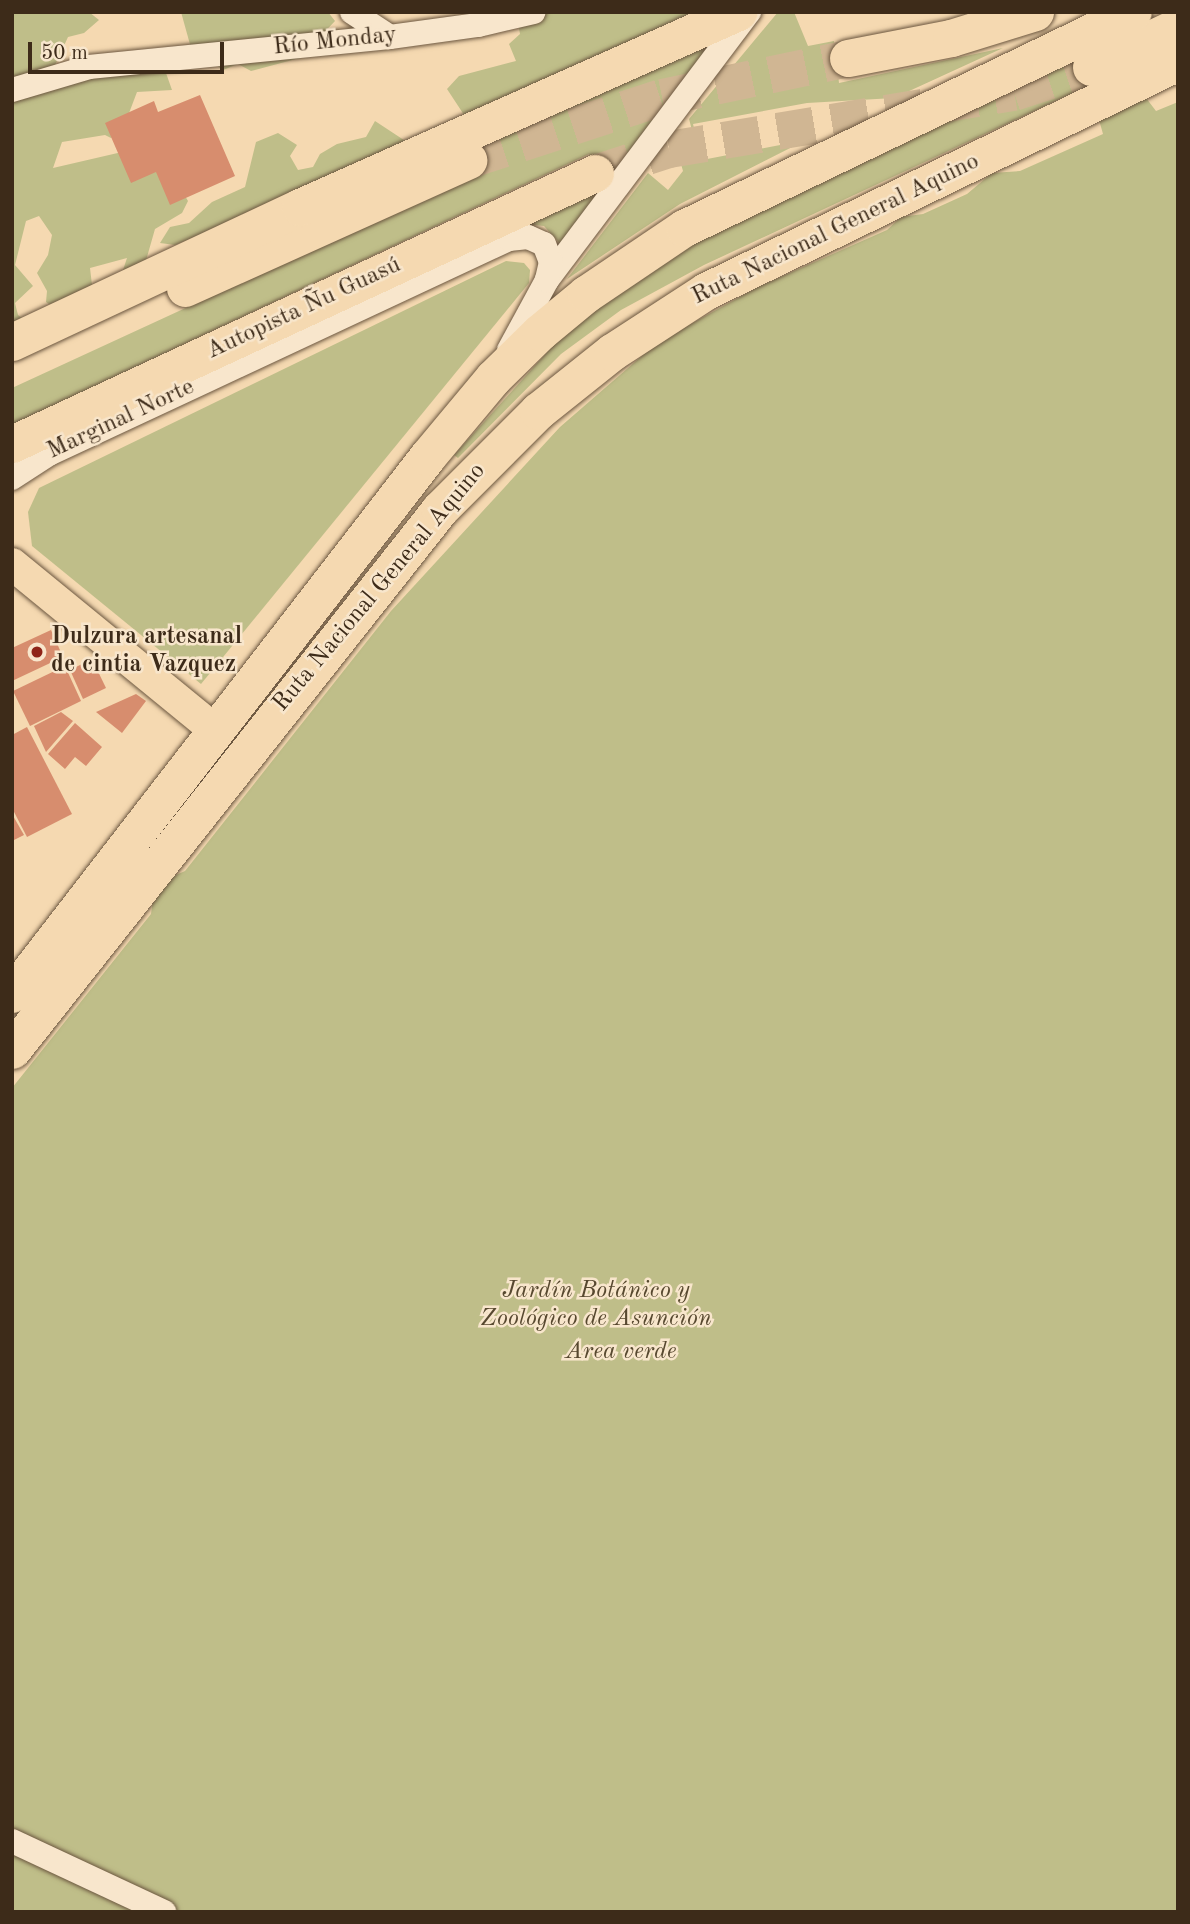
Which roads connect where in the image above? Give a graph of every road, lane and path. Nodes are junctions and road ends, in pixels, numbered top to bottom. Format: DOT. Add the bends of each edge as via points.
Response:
graph roads {
  1 [pos="352,12"];
  2 [pos="534,12"];
  3 [pos="739,12"];
  4 [pos="749,12"];
  5 [pos="1035,12"];
  6 [pos="1133,12"];
  7 [pos="1178,26"];
  8 [pos="390,37"];
  9 [pos="848,58"];
  10 [pos="1178,62"];
  11 [pos="1091,67"];
  12 [pos="12,90"];
  13 [pos="468,160"];
  14 [pos="595,173"];
  15 [pos="547,280"];
  16 [pos="12,342"];
  17 [pos="12,367"];
  18 [pos="493,378"];
  19 [pos="13,444"];
  20 [pos="12,478"];
  21 [pos="14,563"];
  22 [pos="216,731"];
  23 [pos="16,985"];
  24 [pos="12,1050"];
  25 [pos="12,1841"];
  26 [pos="164,1912"];
  1 -- 8 [label="street"];
  2 -- 8 [label="street, Río Monday"];
  3 -- 16 [label="highway" via="312,201"];
  4 -- 15 [label="street"];
  5 -- 9 [label="highway" via="951,38"];
  6 -- 18 [label="highway, Ruta Nacional General Aquino" via="684,228 586,294"];
  7 -- 11 [label="highway"];
  8 -- 12 [label="street, Río Monday" via="89,66"];
  10 -- 24 [label="highway, Ruta Nacional General Aquino" via="706,291 612,352 537,411 440,509"];
  13 -- 17 [label="highway"];
  14 -- 19 [label="highway, Autopista Ñu Guasú"];
  15 -- 18 [label="street"];
  15 -- 20 [label="street, Marginal Norte" via="551,262 544,244 528,237 509,239 49,454"];
  18 -- 22 [label="highway, Ruta Nacional General Aquino" via="426,457"];
  21 -- 22 [label="main road"];
  22 -- 23 [label="highway, Ruta Nacional General Aquino"];
  25 -- 26 [label="street"];
}
